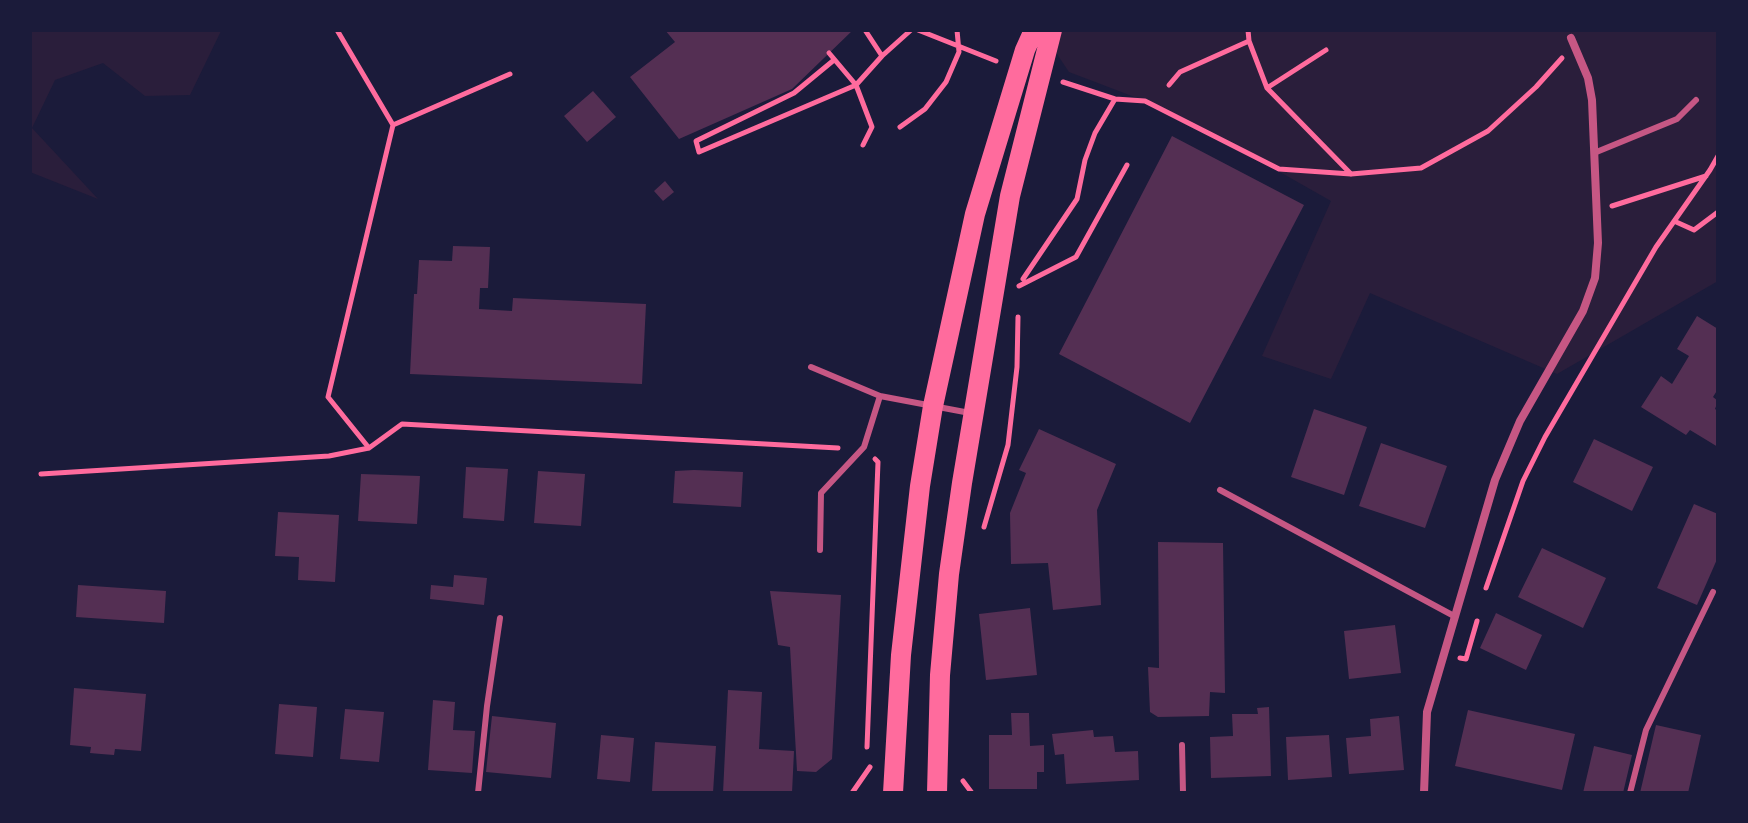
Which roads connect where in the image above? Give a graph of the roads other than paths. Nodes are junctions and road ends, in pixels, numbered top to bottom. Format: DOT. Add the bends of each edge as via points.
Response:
graph roads {
  1 [pos="1034,30"];
  2 [pos="1052,30"];
  3 [pos="1569,34"];
  4 [pos="1696,100"];
  5 [pos="1594,153"];
  6 [pos="811,367"];
  7 [pos="880,396"];
  8 [pos="933,406"];
  9 [pos="974,414"];
  10 [pos="1220,490"];
  11 [pos="820,550"];
  12 [pos="1713,592"];
  13 [pos="1454,616"];
  14 [pos="500,618"];
  15 [pos="1182,745"];
  16 [pos="478,793"];
  17 [pos="893,793"];
  18 [pos="937,793"];
  19 [pos="1183,793"];
  20 [pos="1424,793"];
  21 [pos="1630,793"];
  1 -- 8 [label="main road" via="975,214"];
  2 -- 9 [label="main road" via="1010,196"];
  3 -- 5 [label="street" via="1588,78"];
  4 -- 5 [label="lane" via="1677,119"];
  5 -- 13 [label="street" via="1597,266 1588,300 1506,450"];
  6 -- 7 [label="lane"];
  7 -- 8 [label="lane"];
  7 -- 11 [label="lane" via="864,447 821,493"];
  8 -- 9 [label="lane"];
  8 -- 17 [label="main road" via="901,655"];
  9 -- 18 [label="main road" via="949,574"];
  10 -- 13 [label="lane"];
  12 -- 21 [label="lane" via="1646,730"];
  13 -- 20 [label="street" via="1427,712"];
  14 -- 16 [label="lane"];
  15 -- 19 [label="lane"];
}
